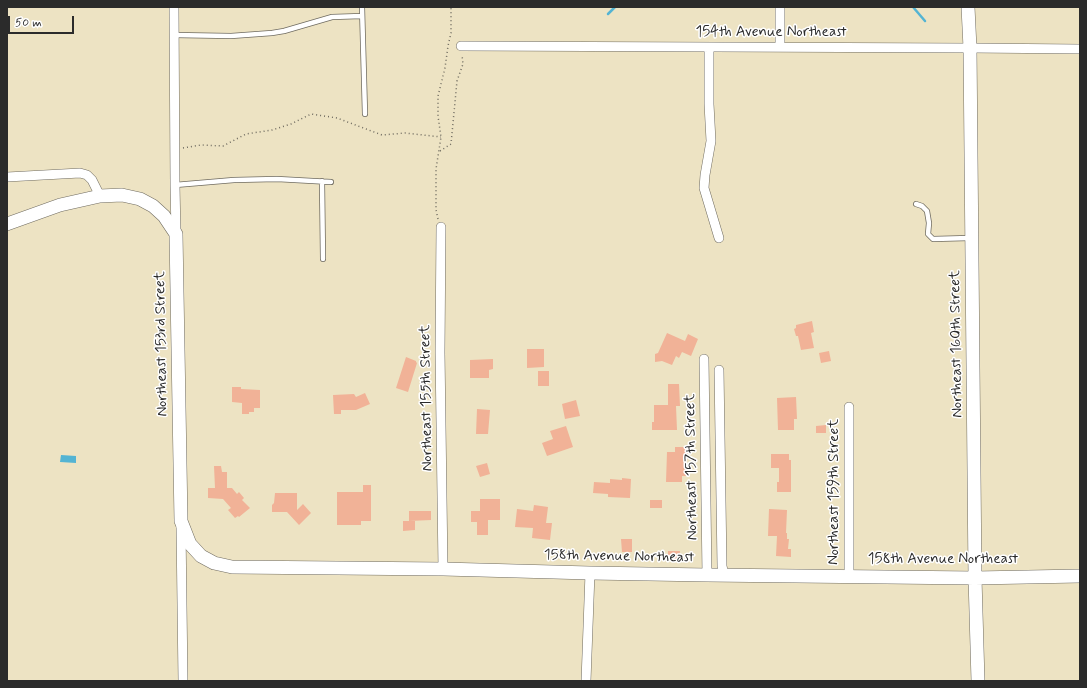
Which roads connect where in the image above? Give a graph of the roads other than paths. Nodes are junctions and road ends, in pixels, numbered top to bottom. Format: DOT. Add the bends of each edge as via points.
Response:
graph roads {
  1 [pos="174,7"];
  2 [pos="362,7"];
  3 [pos="780,7"];
  4 [pos="968,7"];
  5 [pos="362,16"];
  6 [pos="174,35"];
  7 [pos="461,46"];
  8 [pos="709,47"];
  9 [pos="780,47"];
  10 [pos="970,48"];
  11 [pos="1080,49"];
  12 [pos="365,114"];
  13 [pos="7,177"];
  14 [pos="322,181"];
  15 [pos="331,182"];
  16 [pos="175,185"];
  17 [pos="100,196"];
  18 [pos="916,204"];
  19 [pos="7,224"];
  20 [pos="441,227"];
  21 [pos="176,234"];
  22 [pos="719,238"];
  23 [pos="972,238"];
  24 [pos="323,259"];
  25 [pos="704,359"];
  26 [pos="720,370"];
  27 [pos="849,407"];
  28 [pos="181,521"];
  29 [pos="443,569"];
  30 [pos="590,573"];
  31 [pos="708,575"];
  32 [pos="724,575"];
  33 [pos="849,576"];
  34 [pos="1080,576"];
  35 [pos="975,578"];
  36 [pos="183,681"];
  37 [pos="586,681"];
  38 [pos="978,681"];
  1 -- 6 [label="street, Northeast 153rd Street"];
  2 -- 5 [label="lane"];
  3 -- 9 [label="street"];
  4 -- 10 [label="street, Northeast 160th Street"];
  5 -- 6 [label="lane" via="332,17 272,34"];
  5 -- 12 [label="lane"];
  6 -- 16 [label="street, Northeast 153rd Street"];
  7 -- 8 [label="street, 154th Avenue Northeast"];
  8 -- 9 [label="street, 154th Avenue Northeast"];
  8 -- 22 [label="street" via="708,104 711,141 704,188"];
  9 -- 10 [label="street, 154th Avenue Northeast"];
  10 -- 11 [label="street, 154th Avenue Northeast"];
  10 -- 23 [label="street, Northeast 160th Street"];
  13 -- 17 [label="street" via="80,173 92,180"];
  14 -- 15 [label="lane"];
  14 -- 16 [label="lane" via="277,178"];
  14 -- 24 [label="lane"];
  16 -- 21 [label="street, Northeast 153rd Street"];
  17 -- 19 [label="street" via="60,205"];
  17 -- 21 [label="street" via="122,195 140,199 154,206"];
  18 -- 23 [label="lane" via="927,211 928,234 933,239"];
  20 -- 29 [label="street, Northeast 155th Street"];
  21 -- 28 [label="street, Northeast 153rd Street"];
  23 -- 35 [label="street, Northeast 160th Street"];
  25 -- 31 [label="street, Northeast 157th Street"];
  26 -- 32 [label="street"];
  27 -- 33 [label="street, Northeast 159th Street"];
  28 -- 29 [label="street, 158th Avenue Northeast" via="190,544 201,556 214,563 232,567"];
  28 -- 36 [label="street, Northeast 153rd Street"];
  29 -- 30 [label="street, 158th Avenue Northeast"];
  30 -- 31 [label="street, 158th Avenue Northeast"];
  30 -- 37 [label="street"];
  31 -- 32 [label="street, 158th Avenue Northeast"];
  32 -- 33 [label="street, 158th Avenue Northeast"];
  33 -- 35 [label="street, 158th Avenue Northeast"];
  34 -- 35 [label="street, 158th Avenue Northeast"];
  35 -- 38 [label="street, Northeast 160th Street"];
}
